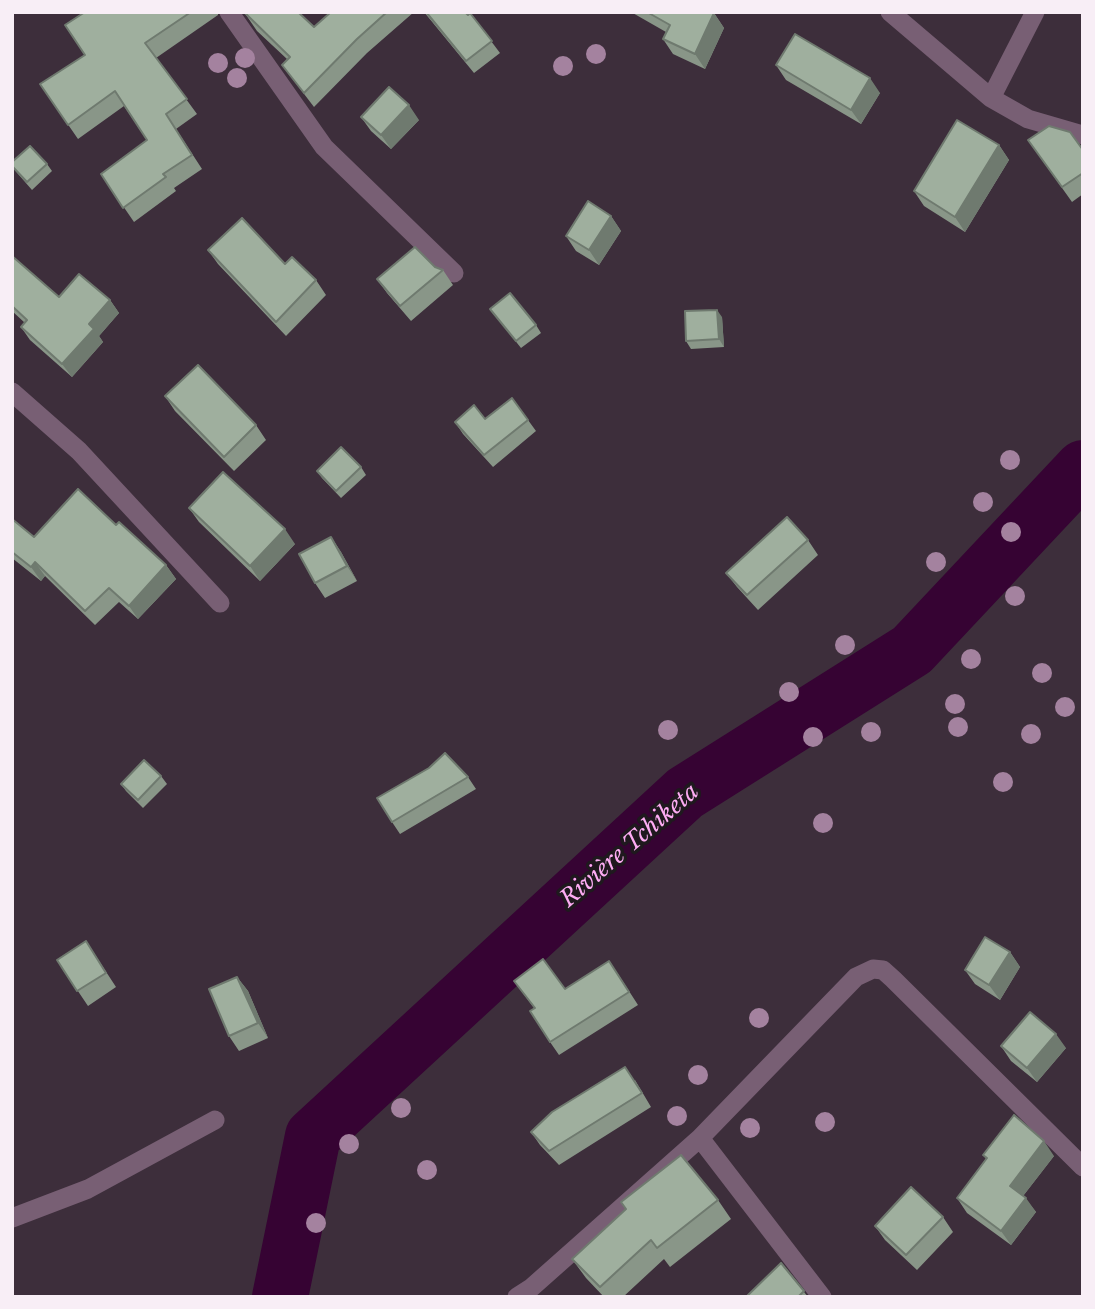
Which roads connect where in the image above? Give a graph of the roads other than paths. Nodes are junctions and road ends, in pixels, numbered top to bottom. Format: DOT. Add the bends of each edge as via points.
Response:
graph roads {
  1 [pos="229,12"];
  2 [pos="890,12"];
  3 [pos="1035,12"];
  4 [pos="991,98"];
  5 [pos="1083,135"];
  6 [pos="454,273"];
  7 [pos="12,392"];
  8 [pos="220,603"];
  9 [pos="215,1120"];
  10 [pos="700,1138"];
  11 [pos="1083,1167"];
  12 [pos="12,1218"];
  13 [pos="529,1294"];
  14 [pos="822,1297"];
  1 -- 6 [label="street" via="324,147"];
  2 -- 4 [label="street"];
  3 -- 4 [label="street"];
  4 -- 5 [label="street" via="1028,119"];
  7 -- 8 [label="street" via="79,451"];
  9 -- 12 [label="street" via="88,1189"];
  10 -- 11 [label="street" via="856,977 873,969 883,970"];
  10 -- 13 [label="street"];
  10 -- 14 [label="street"];
}
